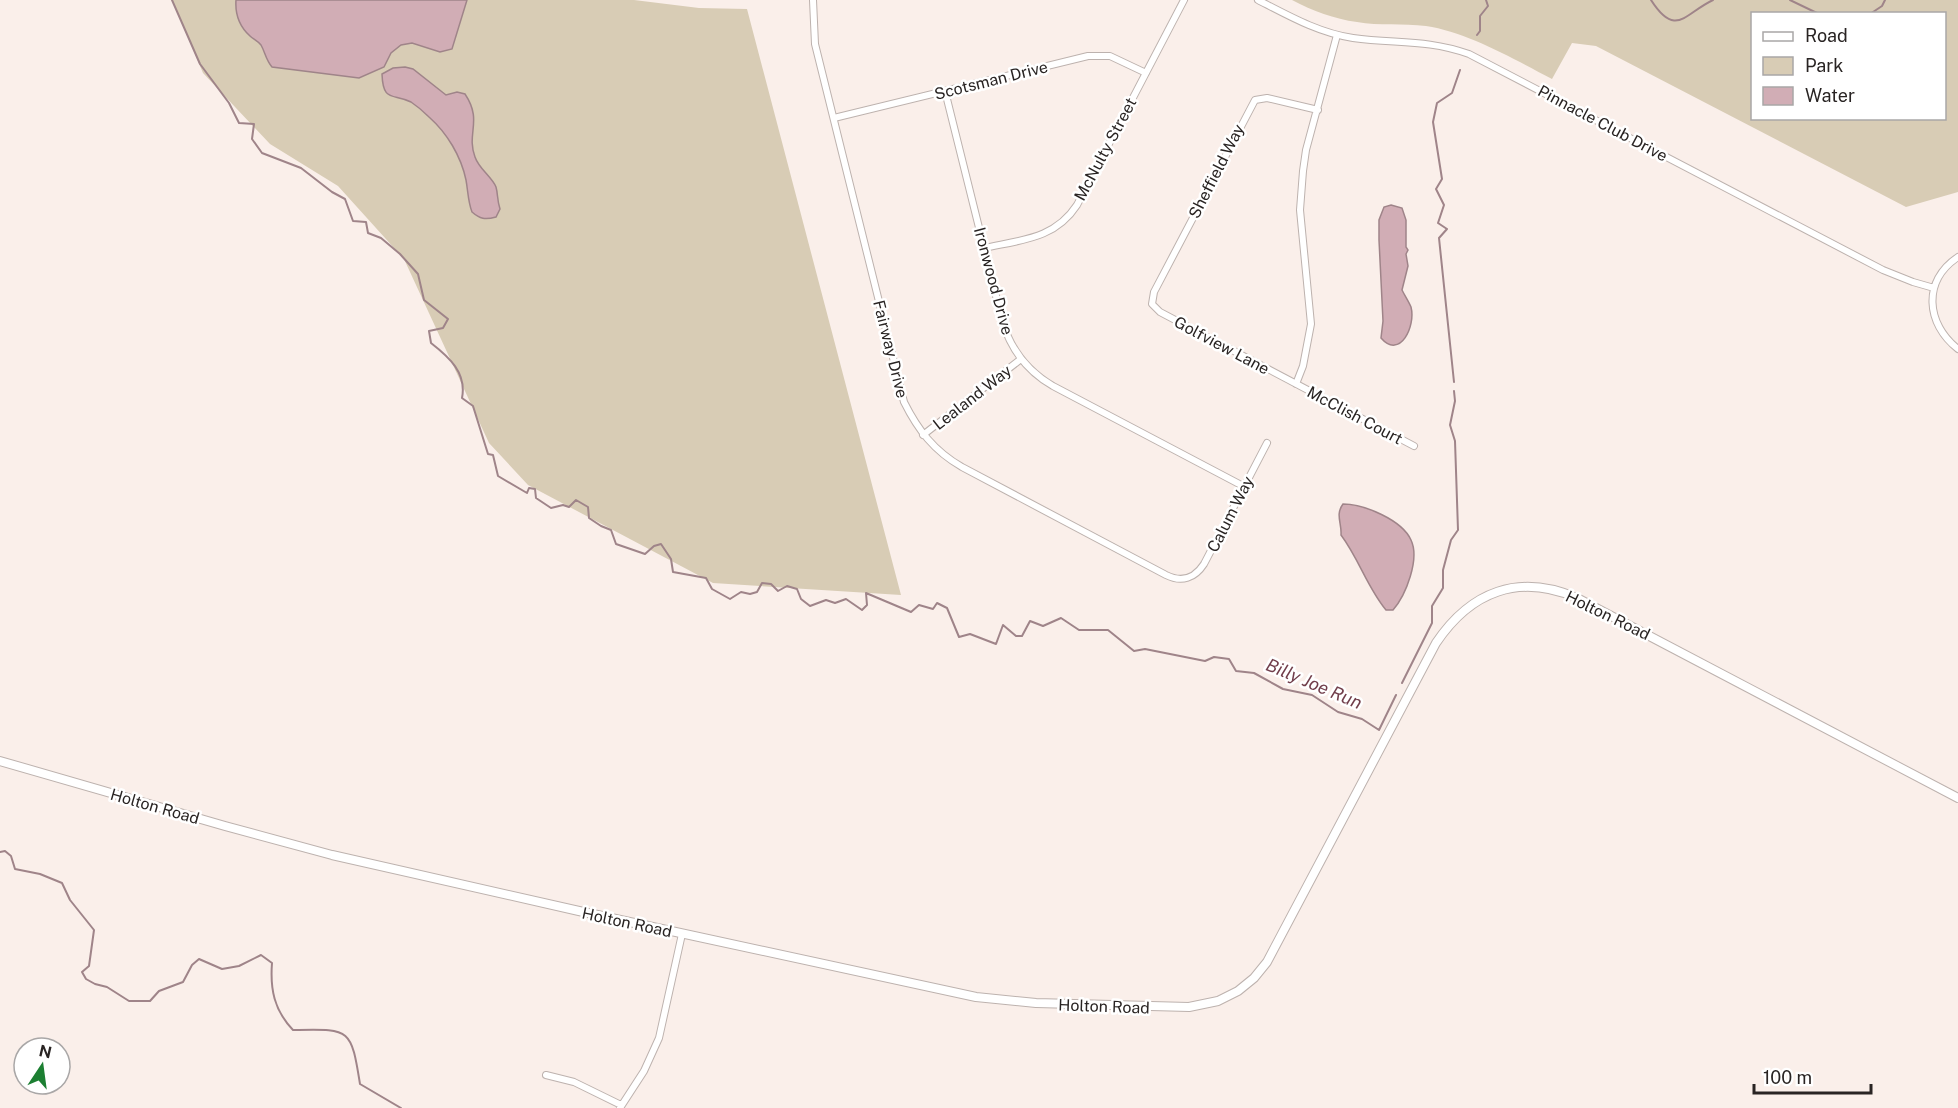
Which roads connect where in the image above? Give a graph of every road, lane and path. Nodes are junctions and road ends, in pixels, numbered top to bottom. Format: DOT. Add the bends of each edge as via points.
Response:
graph roads {
  1 [pos="813,0"];
  2 [pos="1184,0"];
  3 [pos="1258,0"];
  4 [pos="1337,35"];
  5 [pos="1146,73"];
  6 [pos="945,91"];
  7 [pos="1318,110"];
  8 [pos="834,118"];
  9 [pos="984,248"];
  10 [pos="1958,257"];
  11 [pos="1934,288"];
  12 [pos="1151,301"];
  13 [pos="1958,349"];
  14 [pos="1021,359"];
  15 [pos="1296,384"];
  16 [pos="923,435"];
  17 [pos="1267,443"];
  18 [pos="1414,446"];
  19 [pos="1243,486"];
  20 [pos="1186,579"];
  21 [pos="0,761"];
  22 [pos="1958,798"];
  23 [pos="682,934"];
  24 [pos="546,1076"];
  25 [pos="621,1106"];
  1 -- 8 [label="street, Fairway Drive" via="815,44"];
  2 -- 5 [label="street, McNulty Street"];
  3 -- 4 [label="street, Pinnacle Club Drive"];
  4 -- 7 [label="street"];
  4 -- 11 [label="street, Pinnacle Club Drive" via="1422,42 1469,54 1883,270"];
  5 -- 6 [label="street, Scotsman Drive" via="1115,57 1098,55"];
  5 -- 9 [label="street, McNulty Street" via="1065,221 1042,234"];
  6 -- 8 [label="street, Scotsman Drive"];
  6 -- 9 [label="street, Ironwood Drive"];
  7 -- 12 [label="street, Sheffield Way" via="1267,98 1255,100"];
  7 -- 15 [label="street" via="1306,150 1301,192 1302,246 1311,324"];
  8 -- 16 [label="street, Fairway Drive" via="904,402"];
  9 -- 14 [label="street, Ironwood Drive" via="1004,329"];
  10 -- 11 [label="street" via="1941,273"];
  11 -- 13 [label="street" via="1935,320 1943,335"];
  12 -- 15 [label="street, Golfview Lane" via="1160,312"];
  14 -- 16 [label="street, Lealand Way"];
  14 -- 19 [label="street, Ironwood Drive" via="1053,386"];
  15 -- 18 [label="street, McClish Court"];
  16 -- 20 [label="street, Fairway Drive" via="962,468 1173,578"];
  17 -- 19 [label="street, Calum Way"];
  19 -- 20 [label="street, Calum Way" via="1204,564"];
  21 -- 23 [label="street, Holton Road" via="332,855"];
  22 -- 23 [label="street, Holton Road" via="1577,598 1546,588 1518,587 1475,601 1443,632 1267,962 1246,985 1218,1001 1172,1008 995,1000"];
  23 -- 25 [label="street" via="659,1038 644,1071"];
  24 -- 25 [label="street" via="574,1082"];
}
